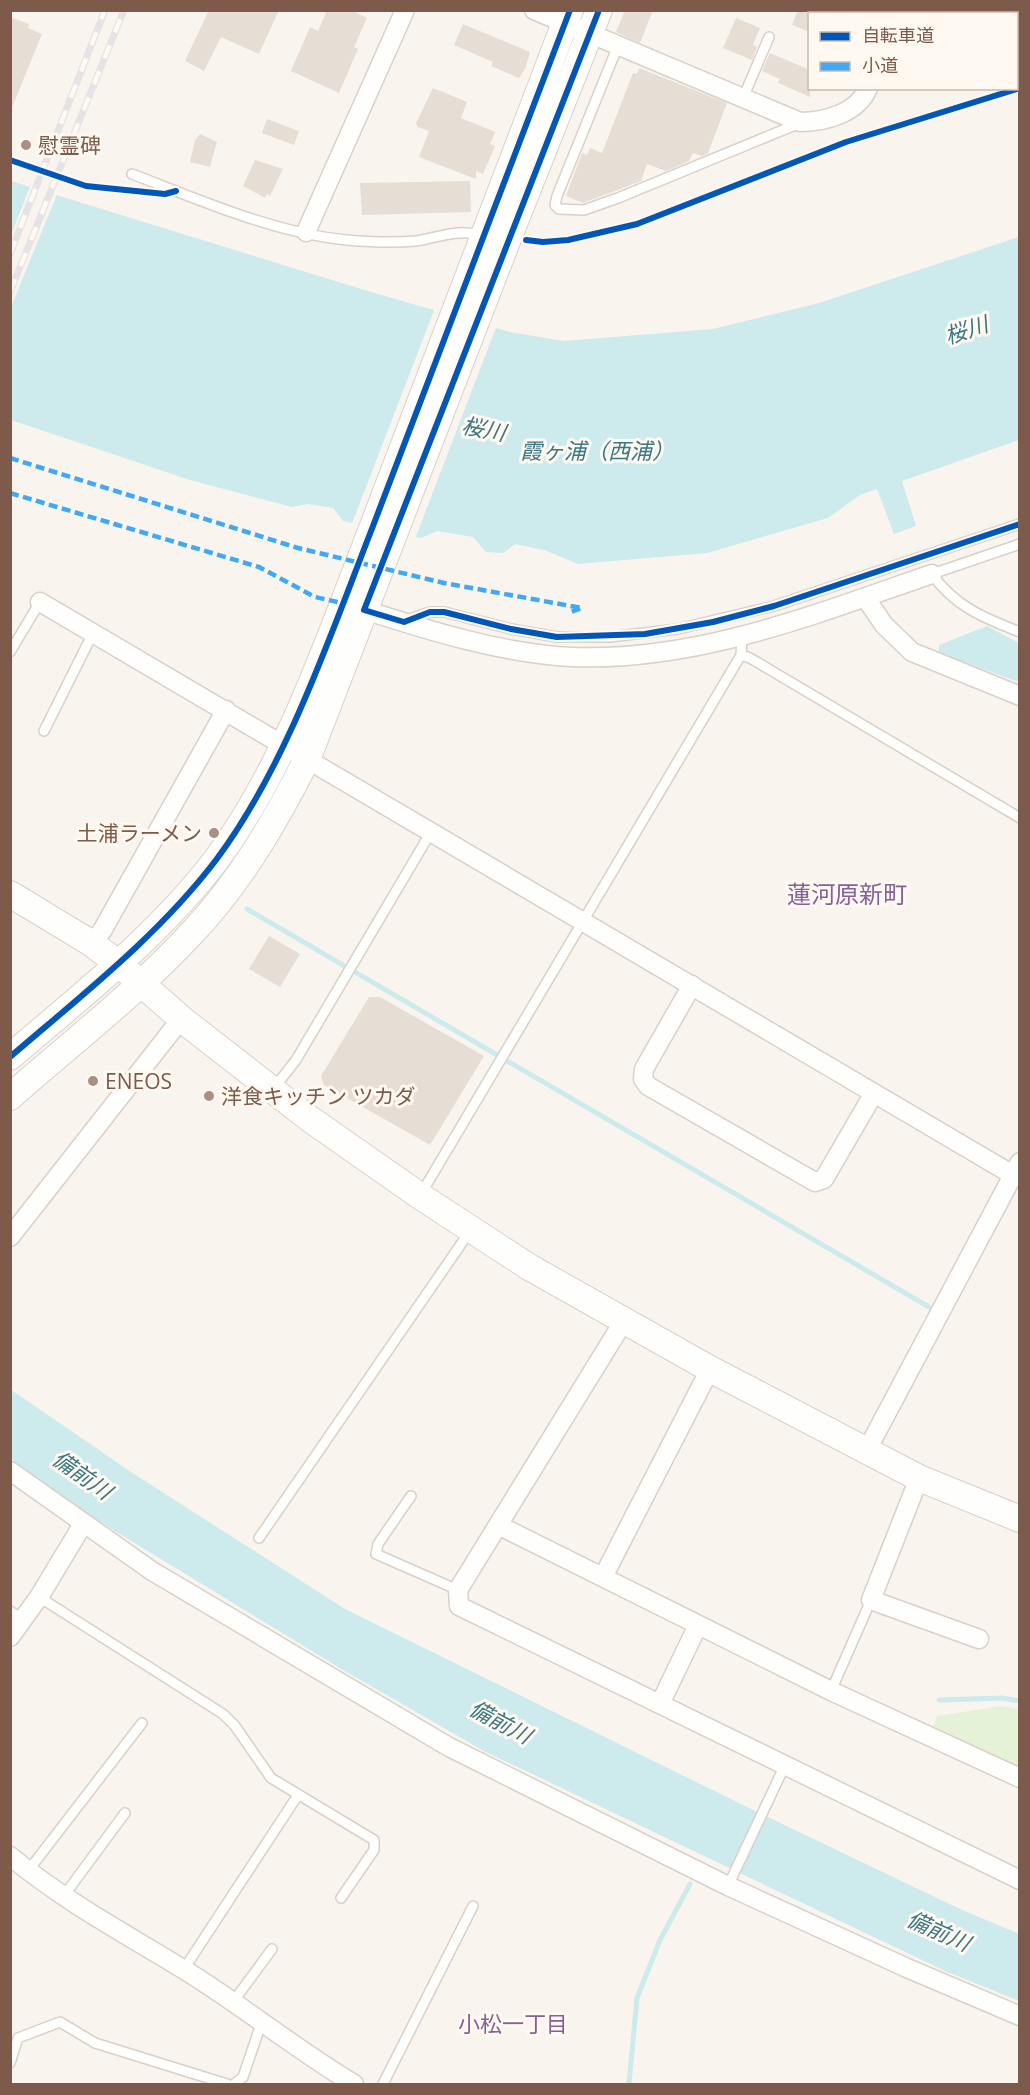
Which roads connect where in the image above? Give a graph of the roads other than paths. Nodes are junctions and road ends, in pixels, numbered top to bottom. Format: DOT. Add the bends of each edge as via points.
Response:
graph roads {
  1 [pos="405,10"];
  2 [pos="534,10"];
  3 [pos="599,10"];
  4 [pos="567,17"];
  5 [pos="590,35"];
  6 [pos="769,37"];
  7 [pos="615,53"];
  8 [pos="867,90"];
  9 [pos="743,98"];
  10 [pos="800,122"];
  11 [pos="132,174"];
  12 [pos="306,232"];
  13 [pos="490,244"];
  14 [pos="1020,524"];
  15 [pos="1020,544"];
  16 [pos="932,574"];
  17 [pos="865,597"];
  18 [pos="357,598"];
  19 [pos="40,602"];
  20 [pos="404,621"];
  21 [pos="1020,632"];
  22 [pos="93,633"];
  23 [pos="741,646"];
  24 [pos="10,652"];
  25 [pos="1020,696"];
  26 [pos="226,710"];
  27 [pos="44,731"];
  28 [pos="285,743"];
  29 [pos="308,757"];
  30 [pos="1020,818"];
  31 [pos="431,832"];
  32 [pos="10,894"];
  33 [pos="582,922"];
  34 [pos="91,943"];
  35 [pos="119,964"];
  36 [pos="142,982"];
  37 [pos="692,985"];
  38 [pos="184,1021"];
  39 [pos="10,1057"];
  40 [pos="273,1090"];
  41 [pos="874,1093"];
  42 [pos="10,1097"];
  43 [pos="1016,1169"];
  44 [pos="420,1196"];
  45 [pos="471,1230"];
  46 [pos="10,1237"];
  47 [pos="625,1319"];
  48 [pos="710,1369"];
  49 [pos="867,1450"];
  50 [pos="10,1471"];
  51 [pos="919,1478"];
  52 [pos="411,1496"];
  53 [pos="1020,1520"];
  54 [pos="83,1524"];
  55 [pos="498,1525"];
  56 [pos="259,1538"];
  57 [pos="603,1577"];
  58 [pos="458,1590"];
  59 [pos="39,1597"];
  60 [pos="871,1600"];
  61 [pos="16,1615"];
  62 [pos="698,1625"];
  63 [pos="10,1637"];
  64 [pos="979,1639"];
  65 [pos="831,1690"];
  66 [pos="660,1704"];
  67 [pos="142,1723"];
  68 [pos="785,1765"];
  69 [pos="1020,1778"];
  70 [pos="298,1795"];
  71 [pos="125,1813"];
  72 [pos="10,1856"];
  73 [pos="28,1871"];
  74 [pos="1020,1880"];
  75 [pos="729,1882"];
  76 [pos="63,1897"];
  77 [pos="341,1898"];
  78 [pos="473,1906"];
  79 [pos="272,1949"];
  80 [pos="184,1969"];
  81 [pos="233,2002"];
  82 [pos="1020,2016"];
  83 [pos="262,2021"];
  84 [pos="10,2063"];
  85 [pos="227,2085"];
  86 [pos="234,2085"];
  87 [pos="354,2085"];
  88 [pos="383,2085"];
  1 -- 12 [label="street"];
  2 -- 4 [label="street"];
  3 -- 5 [label="street"];
  4 -- 5 [label="street"];
  4 -- 13 [label="street"];
  5 -- 9 [label="street"];
  5 -- 13 [label="street"];
  6 -- 9 [label="lane"];
  7 -- 10 [label="lane" via="557,196 555,205 559,209 584,210 618,198"];
  8 -- 10 [label="street" via="864,99 843,113 815,122"];
  9 -- 10 [label="street"];
  11 -- 12 [label="lane"];
  12 -- 13 [label="lane" via="348,240 391,242 417,241 458,231"];
  13 -- 18 [label="street"];
  14 -- 20 [label="lane" via="774,606 678,629 610,637 557,637 444,612 430,612"];
  15 -- 16 [label="lane"];
  16 -- 17 [label="street"];
  16 -- 21 [label="lane" via="962,606"];
  17 -- 23 [label="street"];
  17 -- 25 [label="street" via="884,625 912,652"];
  18 -- 20 [label="street"];
  18 -- 28 [label="street"];
  18 -- 29 [label="street"];
  19 -- 22 [label="street"];
  19 -- 24 [label="lane"];
  20 -- 23 [label="street" via="497,646 569,657"];
  22 -- 26 [label="street"];
  22 -- 27 [label="lane"];
  23 -- 30 [label="lane" via="750,658"];
  23 -- 33 [label="lane"];
  26 -- 28 [label="street"];
  26 -- 34 [label="street" via="102,931"];
  28 -- 29 [label="street"];
  28 -- 35 [label="street" via="218,857"];
  29 -- 31 [label="street"];
  29 -- 36 [label="street" via="288,797 241,871 191,934"];
  31 -- 33 [label="street"];
  31 -- 40 [label="lane" via="296,1060"];
  32 -- 34 [label="street"];
  33 -- 37 [label="street"];
  33 -- 44 [label="lane"];
  34 -- 35 [label="street"];
  35 -- 36 [label="street"];
  35 -- 39 [label="street"];
  36 -- 38 [label="street"];
  36 -- 42 [label="street"];
  37 -- 41 [label="street"];
  37 -- 41 [label="street" via="644,1070 643,1079 648,1086 815,1182 824,1179"];
  38 -- 40 [label="street"];
  38 -- 46 [label="street" via="174,1028"];
  40 -- 44 [label="street"];
  41 -- 43 [label="street"];
  43 -- 49 [label="street"];
  44 -- 45 [label="street"];
  45 -- 47 [label="street" via="529,1267"];
  45 -- 56 [label="lane"];
  47 -- 48 [label="street"];
  47 -- 55 [label="street"];
  48 -- 49 [label="street"];
  48 -- 57 [label="street"];
  49 -- 51 [label="street"];
  50 -- 54 [label="street"];
  51 -- 53 [label="street"];
  51 -- 60 [label="street"];
  52 -- 58 [label="lane" via="376,1554"];
  54 -- 59 [label="street"];
  54 -- 75 [label="street" via="250,1631 449,1747"];
  55 -- 57 [label="street"];
  55 -- 58 [label="street"];
  57 -- 62 [label="street"];
  58 -- 66 [label="street" via="459,1606"];
  59 -- 61 [label="street"];
  59 -- 70 [label="lane" via="223,1714 270,1778"];
  60 -- 64 [label="street"];
  60 -- 65 [label="lane"];
  61 -- 63 [label="street"];
  62 -- 65 [label="street"];
  62 -- 66 [label="street"];
  65 -- 69 [label="street"];
  66 -- 68 [label="street"];
  67 -- 73 [label="lane"];
  68 -- 74 [label="street"];
  68 -- 75 [label="lane"];
  70 -- 77 [label="lane" via="374,1840 374,1850"];
  70 -- 80 [label="lane"];
  71 -- 76 [label="lane"];
  72 -- 73 [label="street"];
  73 -- 76 [label="street"];
  75 -- 82 [label="street" via="907,1968"];
  76 -- 80 [label="street"];
  78 -- 88 [label="lane"];
  79 -- 81 [label="lane"];
  80 -- 81 [label="street"];
  81 -- 83 [label="street"];
  83 -- 86 [label="lane" via="243,2076"];
  83 -- 87 [label="street"];
  84 -- 85 [label="lane" via="18,2038 60,2022 95,2043"];
}
